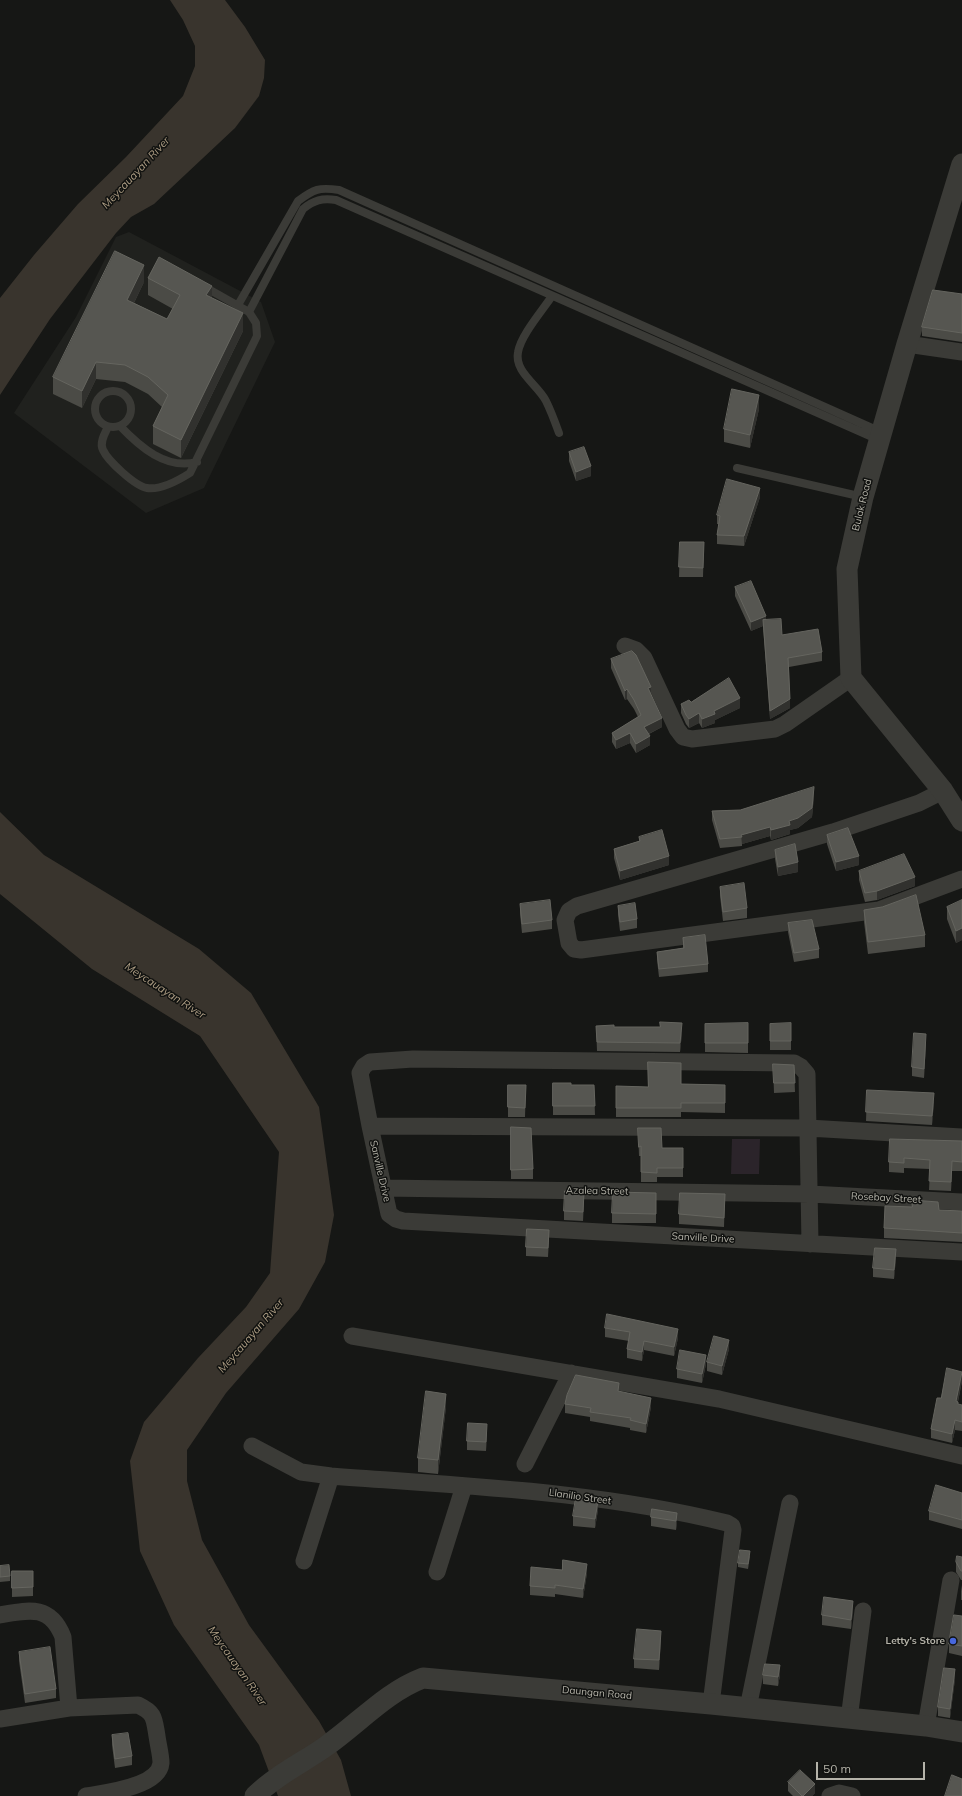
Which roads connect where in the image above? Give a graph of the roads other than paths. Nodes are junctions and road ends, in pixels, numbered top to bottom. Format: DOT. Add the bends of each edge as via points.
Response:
graph roads {
  1 [pos="962,164"];
  2 [pos="198,283"];
  3 [pos="552,296"];
  4 [pos="238,305"];
  5 [pos="249,312"];
  6 [pos="907,344"];
  7 [pos="962,352"];
  8 [pos="108,426"];
  9 [pos="120,426"];
  10 [pos="559,433"];
  11 [pos="880,436"];
  12 [pos="197,462"];
  13 [pos="737,468"];
  14 [pos="863,497"];
  15 [pos="626,646"];
  16 [pos="851,678"];
  17 [pos="943,791"];
  18 [pos="962,821"];
  19 [pos="962,879"];
  20 [pos="370,1126"];
  21 [pos="808,1128"];
  22 [pos="962,1137"];
  23 [pos="383,1188"];
  24 [pos="810,1194"];
  25 [pos="962,1202"];
  26 [pos="810,1244"];
  27 [pos="962,1252"];
  28 [pos="352,1336"];
  29 [pos="571,1374"];
  30 [pos="252,1446"];
  31 [pos="962,1456"];
  32 [pos="525,1464"];
  33 [pos="331,1476"];
  34 [pos="464,1486"];
  35 [pos="790,1503"];
  36 [pos="304,1561"];
  37 [pos="437,1572"];
  38 [pos="951,1580"];
  39 [pos="863,1611"];
  40 [pos="0,1615"];
  41 [pos="711,1704"];
  42 [pos="69,1708"];
  43 [pos="748,1708"];
  44 [pos="849,1719"];
  45 [pos="0,1720"];
  46 [pos="926,1726"];
  47 [pos="962,1732"];
  48 [pos="260,1791"];
  49 [pos="86,1796"];
  1 -- 6 [label="street, Bulak Road"];
  2 -- 4 [label="lane"];
  3 -- 5 [label="lane" via="336,200 326,198 314,201 303,208"];
  3 -- 10 [label="lane" via="522,340 518,361 523,373 545,400"];
  3 -- 11 [label="lane"];
  4 -- 5 [label="lane"];
  4 -- 11 [label="lane" via="298,201 311,191 324,188 339,190"];
  5 -- 12 [label="lane" via="256,322 257,336"];
  6 -- 7 [label="street"];
  6 -- 11 [label="street, Bulak Road"];
  8 -- 9 [label="lane"];
  8 -- 9 [label="lane" via="98,419 96,407 101,396 111,392 123,394 130,405 129,417"];
  8 -- 12 [label="lane" via="101,442 102,450 128,479 139,486 153,488 182,478 190,473"];
  9 -- 12 [label="lane" via="144,448 164,460 186,465"];
  11 -- 14 [label="street, Bulak Road"];
  13 -- 14 [label="lane"];
  14 -- 16 [label="street, Bulak Road" via="847,569"];
  15 -- 16 [label="street" via="636,650 644,658 677,729 683,737 692,739 775,729"];
  16 -- 17 [label="street"];
  17 -- 18 [label="street"];
  17 -- 19 [label="street" via="919,803 840,829 577,906 569,911 565,920 570,943 574,949 581,950 879,910"];
  20 -- 21 [label="street"];
  20 -- 21 [label="street, Sanville Drive" via="360,1073 364,1066 370,1062 413,1059 794,1062 807,1074"];
  20 -- 23 [label="street, Sanville Drive"];
  21 -- 22 [label="street"];
  21 -- 24 [label="street"];
  23 -- 24 [label="street, Azalea Street"];
  23 -- 26 [label="street, Sanville Drive" via="389,1214 403,1221"];
  24 -- 25 [label="street, Rosebay Street"];
  24 -- 26 [label="street"];
  26 -- 27 [label="street, Sanville Drive"];
  28 -- 29 [label="street"];
  29 -- 31 [label="street" via="719,1399"];
  29 -- 32 [label="street"];
  30 -- 33 [label="street, Llanilio Street" via="301,1472"];
  33 -- 34 [label="street, Llanilio Street"];
  33 -- 36 [label="street"];
  34 -- 37 [label="street"];
  34 -- 41 [label="street, Llanilio Street" via="541,1492 680,1511 732,1526"];
  35 -- 43 [label="street"];
  38 -- 46 [label="street"];
  39 -- 44 [label="street"];
  40 -- 42 [label="street" via="34,1610 48,1616 59,1626 63,1637"];
  41 -- 43 [label="street, Daungan Road"];
  41 -- 48 [label="street, Daungan Road" via="423,1678 404,1685 326,1746"];
  42 -- 45 [label="street"];
  42 -- 49 [label="street" via="138,1705 148,1710 154,1718 161,1764 157,1772 147,1781 122,1790"];
  43 -- 44 [label="street, Daungan Road"];
  44 -- 46 [label="street, Daungan Road"];
  46 -- 47 [label="street, Daungan Road"];
}
